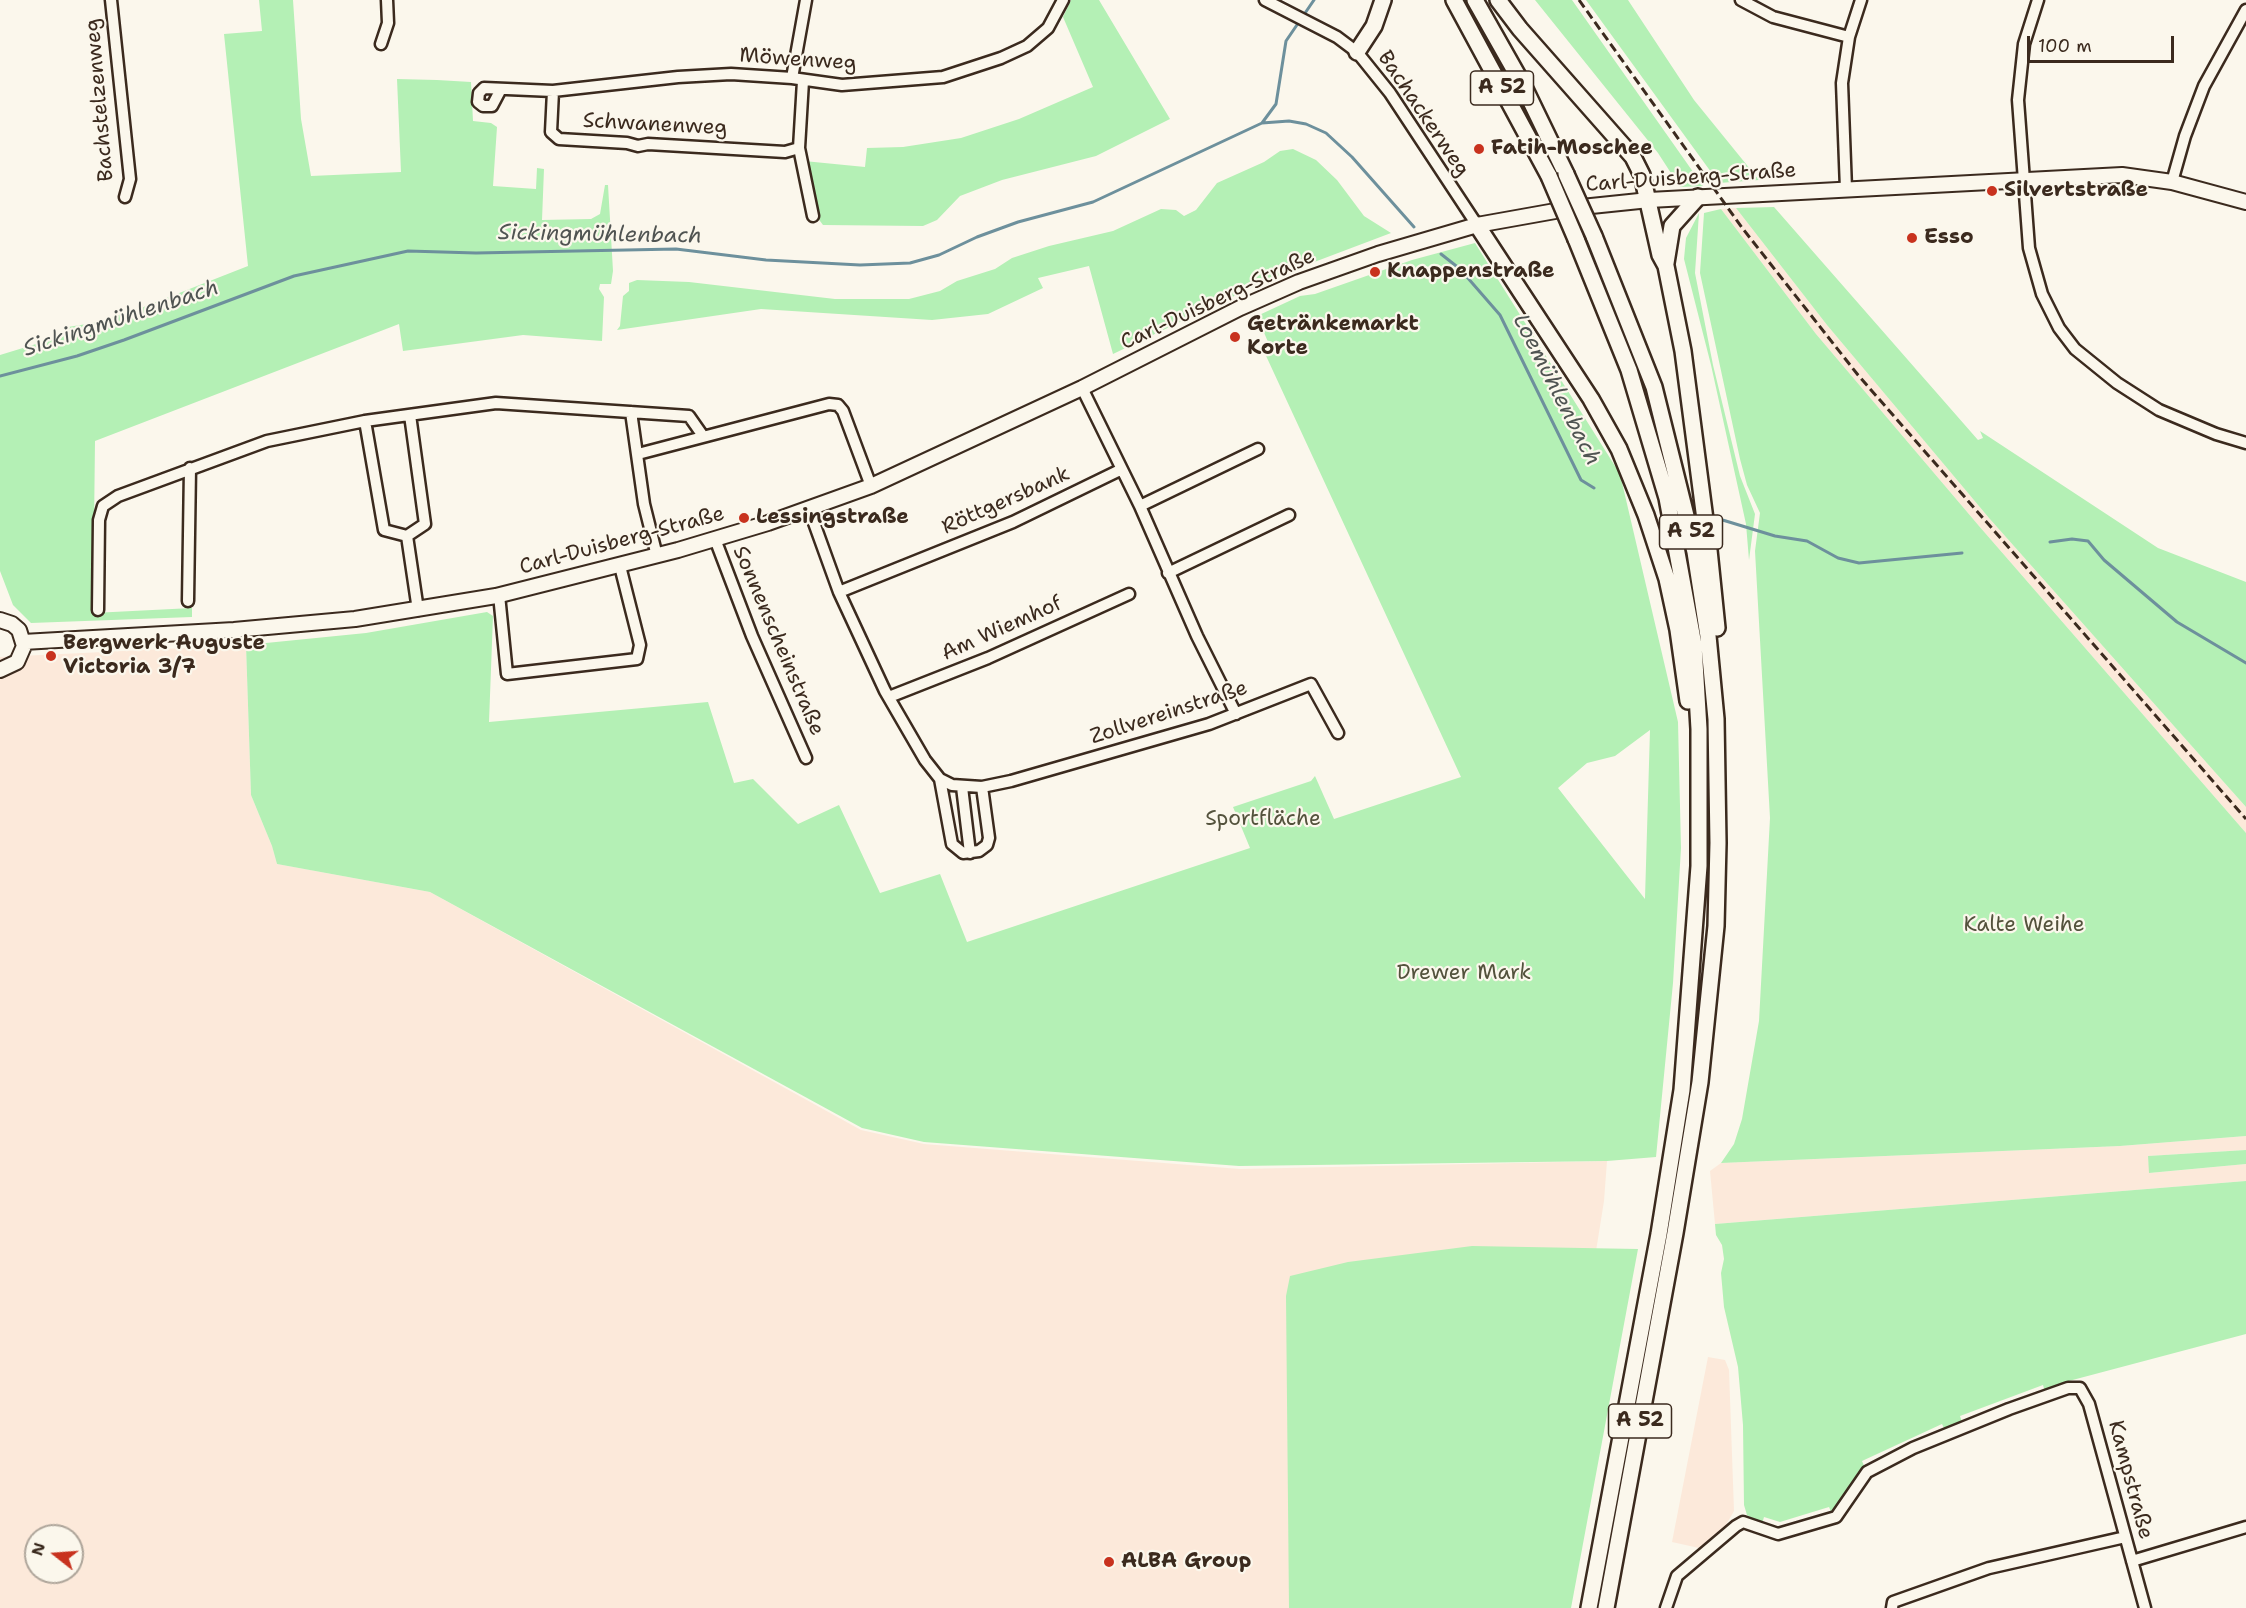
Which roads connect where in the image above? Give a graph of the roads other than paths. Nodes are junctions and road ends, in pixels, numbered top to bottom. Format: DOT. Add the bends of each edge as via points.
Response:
graph roads {
  1 [pos="111,0"];
  2 [pos="387,0"];
  3 [pos="806,0"];
  4 [pos="1063,0"];
  5 [pos="1264,0"];
  6 [pos="1383,0"];
  7 [pos="1454,0"];
  8 [pos="1475,0"];
  9 [pos="1498,0"];
  10 [pos="1741,0"];
  11 [pos="1861,0"];
  12 [pos="2038,0"];
  13 [pos="2246,9"];
  14 [pos="1849,37"];
  15 [pos="381,44"];
  16 [pos="1357,52"];
  17 [pos="792,78"];
  18 [pos="803,81"];
  19 [pos="501,90"];
  20 [pos="553,91"];
  21 [pos="799,148"];
  22 [pos="2024,178"];
  23 [pos="2172,182"];
  24 [pos="1846,189"];
  25 [pos="125,197"];
  26 [pos="1698,197"];
  27 [pos="1648,200"];
  28 [pos="2246,202"];
  29 [pos="813,216"];
  30 [pos="1477,225"];
  31 [pos="1666,266"];
  32 [pos="1082,388"];
  33 [pos="631,412"];
  34 [pos="410,415"];
  35 [pos="365,421"];
  36 [pos="703,436"];
  37 [pos="2246,443"];
  38 [pos="1258,449"];
  39 [pos="638,454"];
  40 [pos="190,468"];
  41 [pos="1120,470"];
  42 [pos="872,486"];
  43 [pos="1140,506"];
  44 [pos="809,509"];
  45 [pos="1289,515"];
  46 [pos="407,536"];
  47 [pos="715,540"];
  48 [pos="657,556"];
  49 [pos="620,566"];
  50 [pos="1168,573"];
  51 [pos="839,592"];
  52 [pos="1129,594"];
  53 [pos="499,595"];
  54 [pos="188,601"];
  55 [pos="98,610"];
  56 [pos="418,610"];
  57 [pos="0,620"];
  58 [pos="23,642"];
  59 [pos="0,670"];
  60 [pos="889,698"];
  61 [pos="1236,714"];
  62 [pos="1699,729"];
  63 [pos="1338,732"];
  64 [pos="806,758"];
  65 [pos="940,779"];
  66 [pos="962,787"];
  67 [pos="982,787"];
  68 [pos="1718,843"];
  69 [pos="970,853"];
  70 [pos="2246,1527"];
  71 [pos="2125,1537"];
  72 [pos="2132,1561"];
  73 [pos="1589,1608"];
  74 [pos="1606,1608"];
  75 [pos="1666,1608"];
  76 [pos="1892,1608"];
  77 [pos="2145,1608"];
  1 -- 25 [label="street, Bachstelzenweg" via="130,179"];
  2 -- 15 [label="street" via="388,23"];
  3 -- 17 [label="street"];
  4 -- 18 [label="street, Möwenweg" via="1048,28 1027,46 943,77 842,86"];
  5 -- 16 [label="street, Bachackerweg" via="1337,37"];
  6 -- 16 [label="highway" via="1374,26"];
  7 -- 62 [label="highway, A 52, bridge" via="1549,176 1629,370 1667,498 1694,645"];
  8 -- 68 [label="highway, A 52, bridge" via="1523,85 1566,174 1654,387 1695,552 1708,636 1716,719"];
  9 -- 27 [label="highway" via="1633,157"];
  10 -- 14 [label="street" via="1773,17"];
  11 -- 14 [label="street"];
  12 -- 22 [label="street" via="2024,44 2018,100"];
  13 -- 23 [label="street" via="2204,86"];
  14 -- 24 [label="street" via="1842,83"];
  16 -- 30 [label="street, Bachackerweg" via="1380,79"];
  17 -- 18 [label="street, Möwenweg"];
  17 -- 20 [label="street, Möwenweg" via="710,75"];
  18 -- 21 [label="street"];
  19 -- 20 [label="street, Möwenweg"];
  20 -- 21 [label="street, Schwanenweg" via="551,132 559,139 785,153"];
  21 -- 29 [label="street"];
  22 -- 23 [label="main road, Carl-Duisberg-Straße" via="2122,175"];
  22 -- 24 [label="main road, Carl-Duisberg-Straße"];
  22 -- 37 [label="street" via="2029,248 2042,294 2075,349 2159,410"];
  23 -- 28 [label="main road, Carl-Duisberg-Straße"];
  24 -- 26 [label="main road, Carl-Duisberg-Straße"];
  26 -- 27 [label="main road, Carl-Duisberg-Straße"];
  26 -- 31 [label="highway" via="1672,226"];
  27 -- 30 [label="main road, Carl-Duisberg-Straße" via="1572,208"];
  27 -- 31 [label="highway"];
  30 -- 32 [label="main road, Carl-Duisberg-Straße" via="1299,282"];
  30 -- 62 [label="highway" via="1579,380 1619,449 1667,579 1689,708"];
  31 -- 68 [label="highway" via="1688,386 1725,719 1727,806"];
  32 -- 41 [label="street"];
  32 -- 42 [label="main road, Carl-Duisberg-Straße"];
  33 -- 34 [label="street" via="496,403"];
  33 -- 36 [label="street" via="690,416"];
  33 -- 39 [label="street"];
  34 -- 35 [label="street"];
  34 -- 46 [label="street" via="425,524"];
  35 -- 40 [label="street" via="267,441"];
  35 -- 46 [label="street" via="384,531"];
  36 -- 39 [label="street"];
  36 -- 42 [label="street" via="838,405"];
  38 -- 43 [label="street"];
  39 -- 48 [label="street" via="644,504"];
  40 -- 54 [label="street"];
  40 -- 55 [label="street" via="118,496 103,506 99,520"];
  41 -- 43 [label="street"];
  41 -- 51 [label="street, Röttgersbank" via="1028,516"];
  42 -- 44 [label="main road, Carl-Duisberg-Straße"];
  43 -- 50 [label="street"];
  44 -- 47 [label="main road, Carl-Duisberg-Straße"];
  44 -- 51 [label="street"];
  45 -- 50 [label="street"];
  46 -- 56 [label="street"];
  47 -- 48 [label="main road, Carl-Duisberg-Straße"];
  47 -- 64 [label="street, Sonnenscheinstraße"];
  48 -- 49 [label="main road, Carl-Duisberg-Straße"];
  49 -- 53 [label="main road, Carl-Duisberg-Straße"];
  49 -- 53 [label="street" via="640,645 637,659 507,674"];
  50 -- 61 [label="street"];
  51 -- 60 [label="street"];
  52 -- 60 [label="street, Am Wiemhof"];
  53 -- 56 [label="main road, Carl-Duisberg-Straße"];
  56 -- 58 [label="main road, Carl-Duisberg-Straße" via="234,630"];
  57 -- 58 [label="main road" via="16,627"];
  58 -- 59 [label="main road" via="17,662"];
  60 -- 65 [label="street"];
  61 -- 63 [label="street, Zollvereinstraße" via="1311,684"];
  61 -- 67 [label="street, Zollvereinstraße"];
  62 -- 73 [label="highway, A 52" via="1699,866 1682,1090"];
  65 -- 66 [label="street, Zollvereinstraße"];
  65 -- 69 [label="street" via="952,844 963,853"];
  66 -- 67 [label="street, Zollvereinstraße"];
  66 -- 69 [label="street"];
  67 -- 69 [label="street" via="989,838 983,849"];
  68 -- 74 [label="highway, A 52" via="1710,998 1687,1165"];
  70 -- 72 [label="street"];
  71 -- 72 [label="street, Kampstraße"];
  71 -- 75 [label="street, Kampstraße" via="2086,1395 2080,1388 1961,1428 1868,1472 1836,1517 1778,1534 1743,1522 1677,1576"];
  71 -- 76 [label="street" via="1989,1568 1893,1602"];
  72 -- 77 [label="street, Kampstraße"];
}
